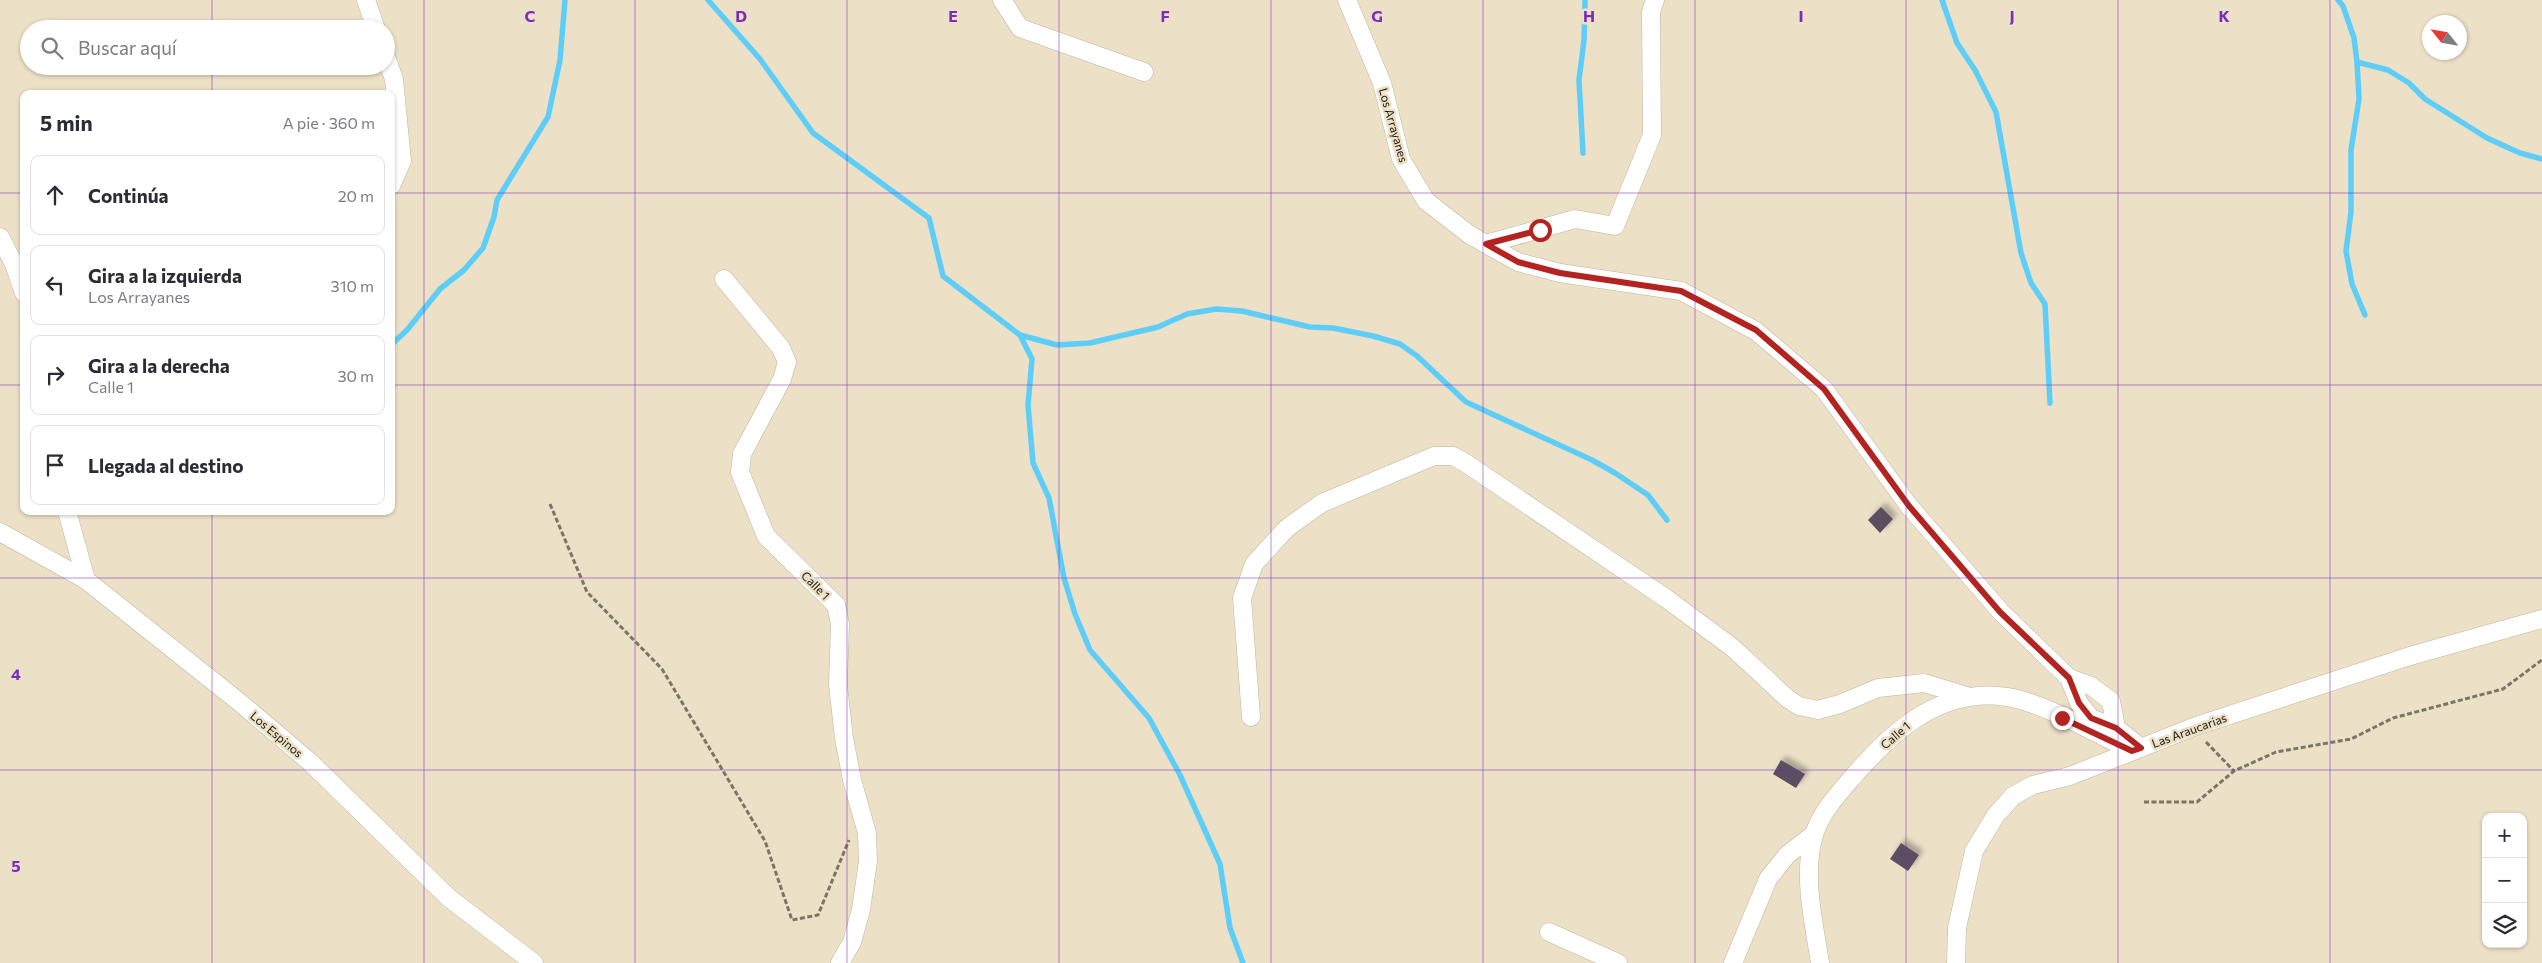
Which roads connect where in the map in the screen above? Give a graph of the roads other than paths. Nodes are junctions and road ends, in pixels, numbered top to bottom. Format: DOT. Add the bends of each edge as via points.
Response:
graph roads {
  1 [pos="366,0"];
  2 [pos="1002,0"];
  3 [pos="1347,0"];
  4 [pos="1655,0"];
  5 [pos="373,20"];
  6 [pos="1144,72"];
  7 [pos="393,75"];
  8 [pos="395,177"];
  9 [pos="0,238"];
  10 [pos="1486,244"];
  11 [pos="724,279"];
  12 [pos="20,281"];
  13 [pos="68,515"];
  14 [pos="0,532"];
  15 [pos="86,580"];
  16 [pos="2542,619"];
  17 [pos="2069,678"];
  18 [pos="1967,696"];
  19 [pos="1251,717"];
  20 [pos="2116,728"];
  21 [pos="2136,750"];
  22 [pos="1814,834"];
  23 [pos="1549,932"];
  24 [pos="534,963"];
  25 [pos="840,963"];
  26 [pos="1618,963"];
  27 [pos="1733,963"];
  28 [pos="1820,963"];
  29 [pos="1956,963"];
  1 -- 5 [label="street"];
  2 -- 6 [label="street" via="1020,28"];
  3 -- 10 [label="street, Los Arrayanes" via="1382,83 1401,159 1426,201"];
  4 -- 10 [label="street" via="1651,12 1652,136 1615,226 1575,219"];
  7 -- 8 [label="street" via="402,161"];
  9 -- 12 [label="street"];
  10 -- 17 [label="street, Los Arrayanes" via="1518,262 1560,273 1681,291 1756,330 1824,389 1909,506 2000,612"];
  11 -- 25 [label="street, Calle 1" via="781,348 787,362 782,379 742,454 740,472 766,536 836,605 840,624 838,685 844,738 867,833 868,861 859,918 852,942"];
  13 -- 15 [label="street"];
  14 -- 15 [label="street, Los Espinos"];
  15 -- 24 [label="street, Los Espinos" via="310,762 449,898"];
  16 -- 21 [label="street, Las Araucarias" via="2410,656 2196,726"];
  17 -- 20 [label="street, Los Arrayanes" via="2079,703 2091,718"];
  17 -- 20 [label="street, Los Arrayanes" via="2091,686 2111,701"];
  18 -- 19 [label="street" via="1924,683 1878,688 1818,710 1799,706 1788,700 1733,648 1651,588 1464,462 1453,456 1434,456 1322,503 1287,528 1254,564 1242,598"];
  18 -- 21 [label="street, Calle 1" via="2008,697 2045,709"];
  18 -- 22 [label="street, Calle 1" via="1932,708 1899,728 1833,800"];
  20 -- 21 [label="street, Los Arrayanes"];
  21 -- 29 [label="street, Las Araucarias" via="2070,776 2033,785 2013,796 1996,815 1974,851 1957,928"];
  22 -- 27 [label="street" via="1788,854 1768,879"];
  22 -- 28 [label="street, Calle 1" via="1810,864"];
  23 -- 26 [label="street"];
}
